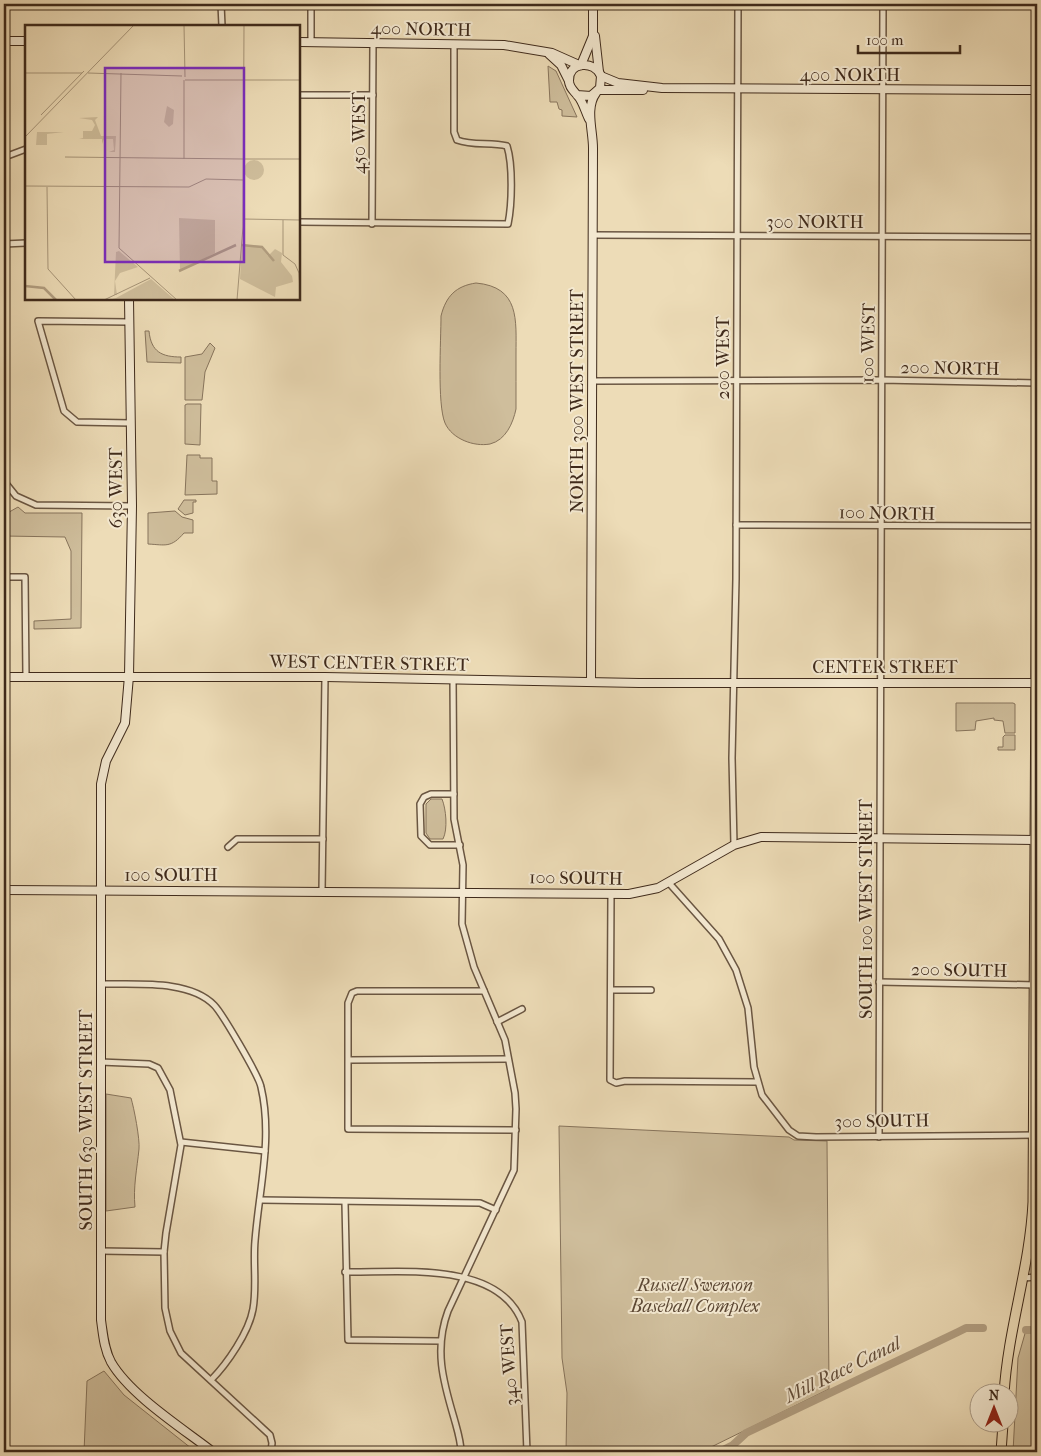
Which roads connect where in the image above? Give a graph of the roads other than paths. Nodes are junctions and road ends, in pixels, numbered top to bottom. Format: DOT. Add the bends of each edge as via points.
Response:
graph roads {
  1 [pos="221,4"];
  2 [pos="311,4"];
  3 [pos="593,4"];
  4 [pos="738,4"];
  5 [pos="883,4"];
  6 [pos="222,25"];
  7 [pos="593,29"];
  8 [pos="4,41"];
  9 [pos="25,41"];
  10 [pos="300,42"];
  11 [pos="310,42"];
  12 [pos="373,43"];
  13 [pos="454,44"];
  14 [pos="543,51"];
  15 [pos="580,65"];
  16 [pos="600,74"];
  17 [pos="569,81"];
  18 [pos="662,88"];
  19 [pos="738,89"];
  20 [pos="883,90"];
  21 [pos="1037,90"];
  22 [pos="598,92"];
  23 [pos="300,94"];
  24 [pos="373,95"];
  25 [pos="577,95"];
  26 [pos="590,121"];
  27 [pos="25,149"];
  28 [pos="10,155"];
  29 [pos="300,222"];
  30 [pos="372,224"];
  31 [pos="593,235"];
  32 [pos="737,235"];
  33 [pos="883,236"];
  34 [pos="1037,237"];
  35 [pos="4,244"];
  36 [pos="25,244"];
  37 [pos="129,300"];
  38 [pos="129,322"];
  39 [pos="736,380"];
  40 [pos="881,380"];
  41 [pos="593,381"];
  42 [pos="1037,383"];
  43 [pos="131,423"];
  44 [pos="4,481"];
  45 [pos="1037,486"];
  46 [pos="132,506"];
  47 [pos="736,525"];
  48 [pos="881,526"];
  49 [pos="1037,526"];
  50 [pos="4,577"];
  51 [pos="129,676"];
  52 [pos="4,677"];
  53 [pos="26,677"];
  54 [pos="325,677"];
  55 [pos="452,679"];
  56 [pos="591,682"];
  57 [pos="734,682"];
  58 [pos="880,682"];
  59 [pos="1036,683"];
  60 [pos="454,794"];
  61 [pos="880,838"];
  62 [pos="323,839"];
  63 [pos="1036,840"];
  64 [pos="460,845"];
  65 [pos="734,845"];
  66 [pos="228,846"];
  67 [pos="669,883"];
  68 [pos="4,890"];
  69 [pos="101,890"];
  70 [pos="322,891"];
  71 [pos="462,892"];
  72 [pos="612,894"];
  73 [pos="880,982"];
  74 [pos="101,984"];
  75 [pos="1036,985"];
  76 [pos="612,990"];
  77 [pos="651,990"];
  78 [pos="484,991"];
  79 [pos="522,1009"];
  80 [pos="497,1022"];
  81 [pos="508,1059"];
  82 [pos="349,1060"];
  83 [pos="100,1062"];
  84 [pos="757,1082"];
  85 [pos="516,1130"];
  86 [pos="1036,1135"];
  87 [pos="879,1137"];
  88 [pos="181,1142"];
  89 [pos="265,1151"];
  90 [pos="260,1200"];
  91 [pos="345,1203"];
  92 [pos="496,1210"];
  93 [pos="101,1251"];
  94 [pos="164,1252"];
  95 [pos="345,1272"];
  96 [pos="464,1278"];
  97 [pos="1022,1278"];
  98 [pos="1037,1278"];
  99 [pos="440,1341"];
  100 [pos="211,1380"];
  101 [pos="1005,1384"];
  102 [pos="1002,1434"];
  103 [pos="213,1452"];
  104 [pos="271,1452"];
  105 [pos="461,1452"];
  106 [pos="527,1452"];
  107 [pos="1002,1452"];
  1 -- 6 [label="street"];
  2 -- 11 [label="street"];
  3 -- 7 [label="street"];
  4 -- 19 [label="street, 200 WEST"];
  5 -- 20 [label="street, 100 WEST"];
  7 -- 15 [label="street" via="589,48"];
  7 -- 16 [label="street"];
  8 -- 9 [label="street"];
  10 -- 11 [label="street, 400 NORTH"];
  11 -- 12 [label="street, 400 NORTH"];
  12 -- 13 [label="street, 400 NORTH"];
  12 -- 24 [label="street, 450 WEST"];
  13 -- 14 [label="street, 400 NORTH" via="504,45"];
  13 -- 30 [label="street" via="454,132 457,140 465,143 507,146 510,156 508,224"];
  14 -- 15 [label="street, 400 NORTH"];
  14 -- 17 [label="street" via="561,65"];
  15 -- 16 [label="street" via="592,65"];
  15 -- 17 [label="street" via="572,72"];
  16 -- 18 [label="street, 400 NORTH" via="618,83"];
  16 -- 22 [label="street"];
  17 -- 25 [label="street"];
  18 -- 19 [label="street, 400 NORTH"];
  18 -- 22 [label="street, 400 NORTH"];
  19 -- 20 [label="street, 400 NORTH"];
  19 -- 32 [label="street, 200 WEST"];
  20 -- 21 [label="street, 400 NORTH"];
  20 -- 33 [label="street, 100 WEST"];
  22 -- 25 [label="street" via="587,97"];
  22 -- 26 [label="street" via="592,102"];
  23 -- 24 [label="street"];
  24 -- 30 [label="street, 450 WEST"];
  25 -- 26 [label="street"];
  26 -- 31 [label="street, NORTH 300 WEST STREET"];
  27 -- 28 [label="street"];
  29 -- 30 [label="street"];
  31 -- 32 [label="street, 300 NORTH"];
  31 -- 41 [label="street, NORTH 300 WEST STREET"];
  32 -- 33 [label="street, 300 NORTH"];
  32 -- 39 [label="street, 200 WEST"];
  33 -- 34 [label="street, 300 NORTH"];
  33 -- 40 [label="street, 100 WEST"];
  35 -- 36 [label="street"];
  37 -- 38 [label="street, 630 WEST"];
  38 -- 43 [label="street, 630 WEST"];
  38 -- 43 [label="street" via="38,321 64,410 77,422"];
  39 -- 40 [label="street, 200 NORTH"];
  39 -- 41 [label="street, 200 NORTH"];
  39 -- 47 [label="street, 200 WEST"];
  40 -- 42 [label="street, 200 NORTH"];
  40 -- 48 [label="street, 100 WEST"];
  41 -- 56 [label="street, NORTH 300 WEST STREET"];
  43 -- 46 [label="street, 630 WEST"];
  44 -- 46 [label="street" via="20,499 42,506"];
  45 -- 49 [label="main road"];
  46 -- 51 [label="street, 630 WEST"];
  47 -- 48 [label="street, 100 NORTH"];
  47 -- 57 [label="street, 200 WEST"];
  48 -- 49 [label="street, 100 NORTH"];
  48 -- 58 [label="street, 100 WEST"];
  49 -- 59 [label="main road"];
  50 -- 53 [label="street" via="25,577"];
  51 -- 53 [label="street, WEST CENTER STREET"];
  51 -- 54 [label="street, WEST CENTER STREET"];
  51 -- 69 [label="street, 630 WEST" via="125,723 106,761 101,784"];
  52 -- 53 [label="street, WEST CENTER STREET"];
  54 -- 55 [label="street, WEST CENTER STREET"];
  54 -- 62 [label="street"];
  55 -- 56 [label="street, WEST CENTER STREET"];
  55 -- 60 [label="street"];
  56 -- 57 [label="street, WEST CENTER STREET"];
  57 -- 58 [label="street, CENTER STREET"];
  57 -- 65 [label="street, 200 WEST"];
  58 -- 59 [label="street, CENTER STREET"];
  58 -- 61 [label="street, SOUTH 100 WEST STREET"];
  59 -- 63 [label="main road"];
  60 -- 64 [label="street" via="454,820"];
  60 -- 64 [label="street" via="424,796 420,804 421,836 430,845"];
  61 -- 63 [label="street, 100 SOUTH"];
  61 -- 65 [label="street, 100 SOUTH" via="775,836 753,838"];
  61 -- 73 [label="street, SOUTH 100 WEST STREET"];
  62 -- 66 [label="street" via="237,839"];
  62 -- 70 [label="street"];
  63 -- 75 [label="main road"];
  64 -- 71 [label="street"];
  65 -- 67 [label="street, 100 SOUTH"];
  67 -- 72 [label="street, 100 SOUTH" via="646,891"];
  67 -- 84 [label="street" via="719,939 736,970 748,1008"];
  68 -- 69 [label="street, 100 SOUTH"];
  69 -- 70 [label="street, 100 SOUTH"];
  69 -- 74 [label="street, SOUTH 630 WEST STREET"];
  70 -- 71 [label="street, 100 SOUTH"];
  71 -- 72 [label="street, 100 SOUTH"];
  71 -- 78 [label="street" via="465,941"];
  72 -- 76 [label="street"];
  73 -- 75 [label="street, 200 SOUTH"];
  73 -- 87 [label="street, SOUTH 100 WEST STREET"];
  74 -- 83 [label="street, SOUTH 630 WEST STREET"];
  74 -- 89 [label="street" via="168,985 196,993 214,1004 261,1084 267,1119"];
  75 -- 86 [label="main road"];
  76 -- 77 [label="street"];
  76 -- 84 [label="street" via="610,1080 616,1083"];
  78 -- 80 [label="street"];
  78 -- 82 [label="street" via="352,993 348,1003"];
  79 -- 80 [label="street"];
  80 -- 81 [label="street" via="505,1040"];
  81 -- 82 [label="street"];
  81 -- 85 [label="street" via="516,1093"];
  82 -- 85 [label="street" via="348,1129"];
  83 -- 88 [label="street" via="149,1064 158,1068 170,1090"];
  83 -- 93 [label="street, SOUTH 630 WEST STREET"];
  84 -- 87 [label="street, 300 SOUTH" via="780,1120 798,1136"];
  85 -- 92 [label="street" via="514,1170"];
  86 -- 87 [label="street, 300 SOUTH"];
  86 -- 97 [label="main road" via="1032,1233"];
  88 -- 89 [label="street"];
  88 -- 94 [label="street"];
  89 -- 90 [label="street"];
  90 -- 91 [label="street"];
  90 -- 100 [label="street" via="253,1310 239,1342"];
  91 -- 92 [label="street" via="480,1203"];
  91 -- 95 [label="street"];
  92 -- 96 [label="street"];
  93 -- 94 [label="street"];
  93 -- 103 [label="street, SOUTH 630 WEST STREET" via="101,1320 106,1350 130,1386"];
  94 -- 100 [label="street" via="165,1308 174,1339 181,1353"];
  95 -- 96 [label="street, 340 WEST" via="450,1274"];
  95 -- 99 [label="street" via="348,1340"];
  96 -- 99 [label="street" via="448,1311"];
  96 -- 106 [label="street, 340 WEST" via="496,1289 507,1297 522,1322"];
  97 -- 98 [label="street"];
  97 -- 101 [label="main road"];
  99 -- 105 [label="street" via="442,1374"];
  100 -- 104 [label="street" via="270,1435"];
  102 -- 107 [label="main road"];
}
